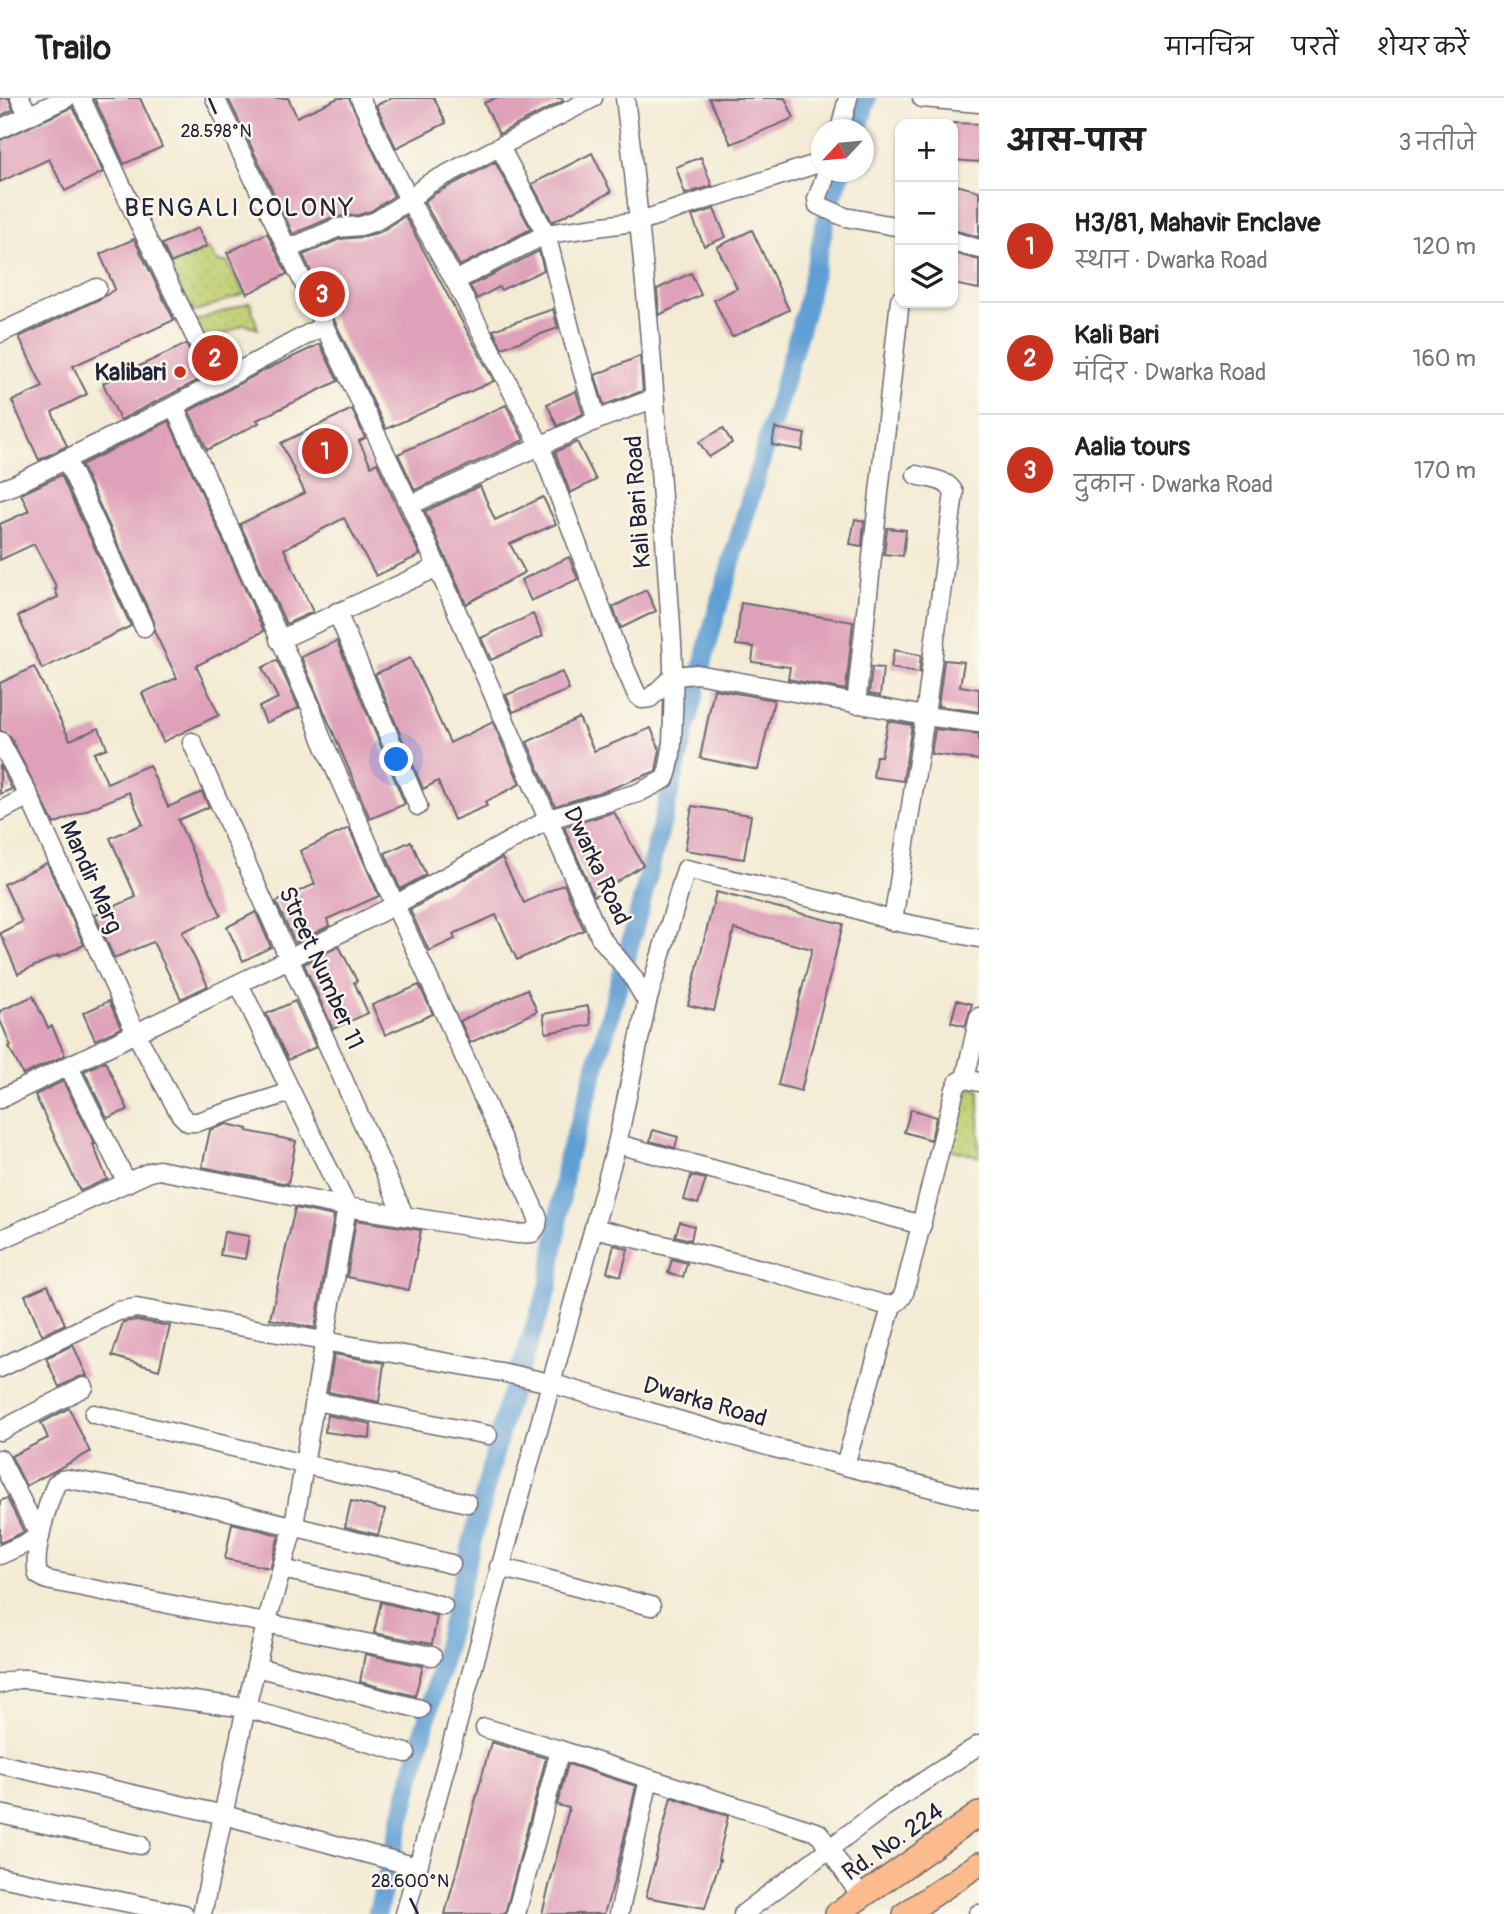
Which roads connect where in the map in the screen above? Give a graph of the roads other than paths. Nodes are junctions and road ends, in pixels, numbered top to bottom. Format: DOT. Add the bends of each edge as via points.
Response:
graph roads {
  1 [pos="20,98"];
  2 [pos="66,98"];
  3 [pos="81,98"];
  4 [pos="215,98"];
  5 [pos="360,98"];
  6 [pos="593,98"];
  7 [pos="625,98"];
  8 [pos="848,98"];
  9 [pos="922,98"];
  10 [pos="979,103"];
  11 [pos="29,116"];
  12 [pos="843,119"];
  13 [pos="0,129"];
  14 [pos="500,147"];
  15 [pos="811,165"];
  16 [pos="824,182"];
  17 [pos="409,200"];
  18 [pos="640,220"];
  19 [pos="895,226"];
  20 [pos="545,234"];
  21 [pos="958,242"];
  22 [pos="979,248"];
  23 [pos="288,249"];
  24 [pos="455,281"];
  25 [pos="97,288"];
  26 [pos="899,308"];
  27 [pos="323,326"];
  28 [pos="0,333"];
  29 [pos="218,383"];
  30 [pos="655,398"];
  31 [pos="174,406"];
  32 [pos="597,419"];
  33 [pos="540,445"];
  34 [pos="66,459"];
  35 [pos="916,475"];
  36 [pos="0,490"];
  37 [pos="410,505"];
  38 [pos="438,567"];
  39 [pos="337,612"];
  40 [pos="144,627"];
  41 [pos="279,640"];
  42 [pos="674,676"];
  43 [pos="856,704"];
  44 [pos="925,716"];
  45 [pos="979,723"];
  46 [pos="0,741"];
  47 [pos="192,742"];
  48 [pos="29,796"];
  49 [pos="418,806"];
  50 [pos="0,811"];
  51 [pos="549,819"];
  52 [pos="394,905"];
  53 [pos="893,921"];
  54 [pos="979,938"];
  55 [pos="291,958"];
  56 [pos="239,984"];
  57 [pos="647,1002"];
  58 [pos="979,1017"];
  59 [pos="136,1034"];
  60 [pos="69,1067"];
  61 [pos="972,1080"];
  62 [pos="291,1092"];
  63 [pos="0,1099"];
  64 [pos="617,1144"];
  65 [pos="127,1183"];
  66 [pos="347,1207"];
  67 [pos="404,1215"];
  68 [pos="922,1225"];
  69 [pos="594,1228"];
  70 [pos="0,1240"];
  71 [pos="892,1305"];
  72 [pos="324,1341"];
  73 [pos="0,1368"];
  74 [pos="550,1383"];
  75 [pos="84,1387"];
  76 [pos="315,1401"];
  77 [pos="94,1414"];
  78 [pos="0,1431"];
  79 [pos="488,1435"];
  80 [pos="0,1459"];
  81 [pos="304,1463"];
  82 [pos="845,1465"];
  83 [pos="978,1498"];
  84 [pos="467,1503"];
  85 [pos="294,1525"];
  86 [pos="40,1537"];
  87 [pos="0,1555"];
  88 [pos="451,1564"];
  89 [pos="499,1567"];
  90 [pos="282,1569"];
  91 [pos="443,1606"];
  92 [pos="651,1606"];
  93 [pos="266,1624"];
  94 [pos="432,1656"];
  95 [pos="256,1667"];
  96 [pos="0,1684"];
  97 [pos="246,1708"];
  98 [pos="420,1709"];
  99 [pos="485,1728"];
  100 [pos="979,1745"];
  101 [pos="560,1750"];
  102 [pos="406,1753"];
  103 [pos="0,1764"];
  104 [pos="649,1779"];
  105 [pos="0,1814"];
  106 [pos="979,1814"];
  107 [pos="224,1815"];
  108 [pos="140,1845"];
  109 [pos="830,1849"];
  110 [pos="400,1862"];
  111 [pos="979,1864"];
  112 [pos="0,1877"];
  113 [pos="861,1897"];
  114 [pos="184,1914"];
  115 [pos="202,1914"];
  116 [pos="405,1914"];
  117 [pos="516,1914"];
  118 [pos="619,1914"];
  119 [pos="744,1914"];
  120 [pos="837,1914"];
  121 [pos="905,1914"];
  1 -- 11 [label="street"];
  2 -- 11 [label="street"];
  3 -- 29 [label="street"];
  4 -- 23 [label="street, Dwarka Road"];
  5 -- 17 [label="street"];
  6 -- 14 [label="street"];
  7 -- 18 [label="street, Kali Bari Road"];
  8 -- 12 [label="street"];
  9 -- 10 [label="street"];
  11 -- 13 [label="street"];
  14 -- 17 [label="street" via="428,184"];
  14 -- 20 [label="street"];
  15 -- 18 [label="street"];
  16 -- 19 [label="street" via="817,199 820,206 845,217"];
  17 -- 23 [label="street" via="376,221 337,228"];
  17 -- 24 [label="street"];
  18 -- 20 [label="street"];
  18 -- 30 [label="street, Kali Bari Road"];
  20 -- 24 [label="street"];
  20 -- 32 [label="street"];
  21 -- 22 [label="street"];
  23 -- 27 [label="street, Dwarka Road"];
  24 -- 33 [label="street"];
  25 -- 28 [label="street"];
  26 -- 43 [label="street"];
  27 -- 29 [label="street"];
  27 -- 37 [label="street, Dwarka Road"];
  29 -- 31 [label="street"];
  30 -- 32 [label="street"];
  30 -- 42 [label="street, Kali Bari Road"];
  31 -- 34 [label="street"];
  31 -- 41 [label="street"];
  32 -- 33 [label="street"];
  33 -- 37 [label="street"];
  33 -- 42 [label="street" via="632,688 642,699 650,698"];
  34 -- 36 [label="street"];
  34 -- 40 [label="street"];
  35 -- 44 [label="street" via="944,482 954,493"];
  37 -- 38 [label="street, Dwarka Road"];
  38 -- 39 [label="street"];
  38 -- 51 [label="street, Dwarka Road"];
  39 -- 41 [label="street"];
  39 -- 49 [label="street"];
  41 -- 52 [label="street"];
  42 -- 43 [label="street" via="719,676"];
  42 -- 51 [label="street, Kali Bari Road" via="673,733 665,779 638,793"];
  43 -- 44 [label="street"];
  44 -- 45 [label="street"];
  44 -- 53 [label="street"];
  46 -- 48 [label="street, Mandir Marg"];
  47 -- 55 [label="street, Street Number 11"];
  48 -- 50 [label="street"];
  48 -- 59 [label="street, Mandir Marg"];
  51 -- 52 [label="street"];
  51 -- 57 [label="street, Dwarka Road" via="600,937"];
  52 -- 55 [label="street"];
  52 -- 67 [label="street" via="538,1218 532,1233 517,1234"];
  53 -- 54 [label="street"];
  53 -- 57 [label="street" via="686,869"];
  55 -- 56 [label="street"];
  55 -- 67 [label="street, Street Number 11"];
  56 -- 59 [label="street"];
  56 -- 62 [label="street"];
  57 -- 64 [label="street"];
  58 -- 61 [label="street"];
  59 -- 60 [label="street"];
  59 -- 62 [label="street, Mandir Marg" via="188,1122"];
  60 -- 63 [label="street"];
  60 -- 65 [label="street"];
  61 -- 68 [label="street" via="959,1081 955,1089"];
  62 -- 66 [label="street"];
  64 -- 68 [label="street"];
  64 -- 69 [label="street"];
  65 -- 66 [label="street" via="159,1170"];
  65 -- 70 [label="street"];
  66 -- 67 [label="street"];
  66 -- 72 [label="street"];
  68 -- 71 [label="street" via="904,1293"];
  69 -- 71 [label="street"];
  69 -- 74 [label="street"];
  71 -- 82 [label="street"];
  72 -- 73 [label="street, Dwarka Road" via="128,1307"];
  72 -- 74 [label="street, Dwarka Road"];
  72 -- 76 [label="street"];
  74 -- 82 [label="street, Dwarka Road"];
  74 -- 89 [label="street"];
  75 -- 78 [label="street"];
  76 -- 79 [label="street"];
  76 -- 81 [label="street"];
  77 -- 81 [label="street"];
  80 -- 86 [label="street"];
  81 -- 84 [label="street"];
  81 -- 85 [label="street"];
  82 -- 83 [label="street, Dwarka Road"];
  85 -- 86 [label="street" via="68,1479 56,1484"];
  85 -- 88 [label="street"];
  85 -- 90 [label="street"];
  86 -- 87 [label="street"];
  86 -- 93 [label="street" via="37,1569 41,1578"];
  89 -- 92 [label="street"];
  89 -- 110 [label="street" via="434,1812"];
  90 -- 91 [label="street"];
  90 -- 93 [label="street"];
  93 -- 94 [label="street"];
  93 -- 95 [label="street"];
  95 -- 97 [label="street"];
  95 -- 98 [label="street"];
  96 -- 97 [label="street" via="29,1679"];
  97 -- 102 [label="street"];
  97 -- 107 [label="street"];
  99 -- 101 [label="street"];
  100 -- 109 [label="street"];
  101 -- 104 [label="street"];
  101 -- 117 [label="street"];
  103 -- 107 [label="street"];
  104 -- 109 [label="street" via="820,1833"];
  104 -- 118 [label="street"];
  105 -- 108 [label="street"];
  106 -- 113 [label="main road, Rd. No. 224"];
  107 -- 110 [label="street"];
  107 -- 115 [label="street"];
  109 -- 113 [label="street"];
  109 -- 119 [label="street"];
  110 -- 116 [label="street"];
  111 -- 121 [label="main road"];
  112 -- 114 [label="street"];
  113 -- 120 [label="main road, Rd. No. 224"];
}
